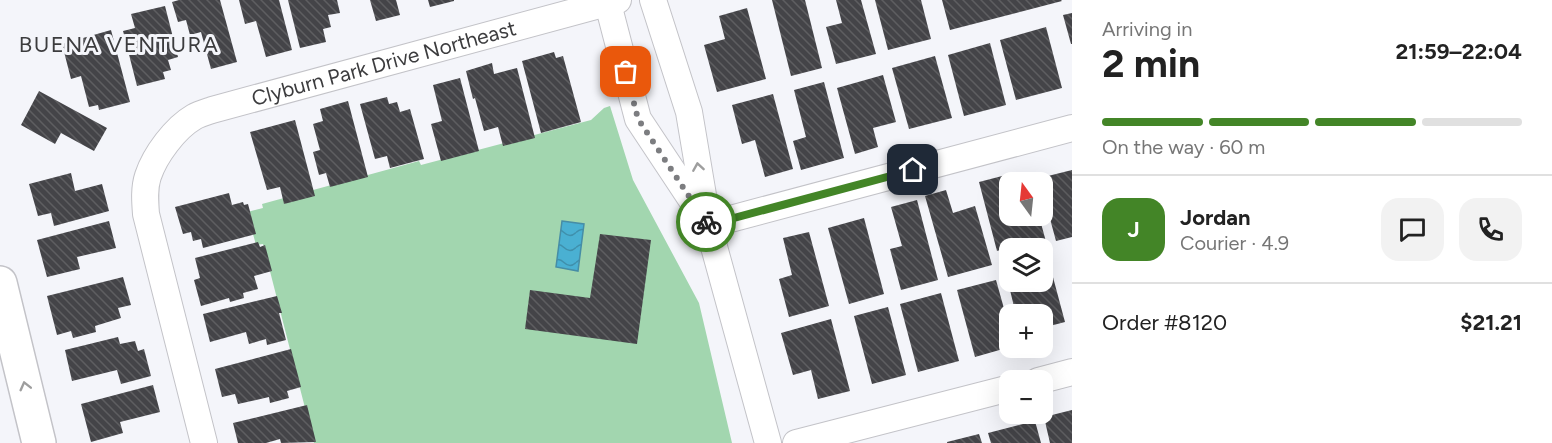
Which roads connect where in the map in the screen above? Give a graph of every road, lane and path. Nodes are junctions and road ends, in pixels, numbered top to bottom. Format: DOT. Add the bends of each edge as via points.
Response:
graph roads {
  1 [pos="653,0"];
  2 [pos="611,1"];
  3 [pos="1072,128"];
  4 [pos="708,225"];
  5 [pos="0,283"];
  6 [pos="1072,372"];
  7 [pos="1053,377"];
  8 [pos="999,391"];
  9 [pos="39,443"];
  10 [pos="204,443"];
  11 [pos="768,443"];
  12 [pos="796,443"];
  4 -- 1 [label="street, one-way" via="689,112"];
  2 -- 4 [label="street" via="638,119"];
  2 -- 10 [label="street, Clyburn Park Drive Northeast" via="212,110 194,117 170,139 148,177 146,214"];
  3 -- 4 [label="street"];
  4 -- 11 [label="street"];
  9 -- 5 [label="main road, one-way"];
  6 -- 7 [label="street"];
  8 -- 12 [label="street"];
}
